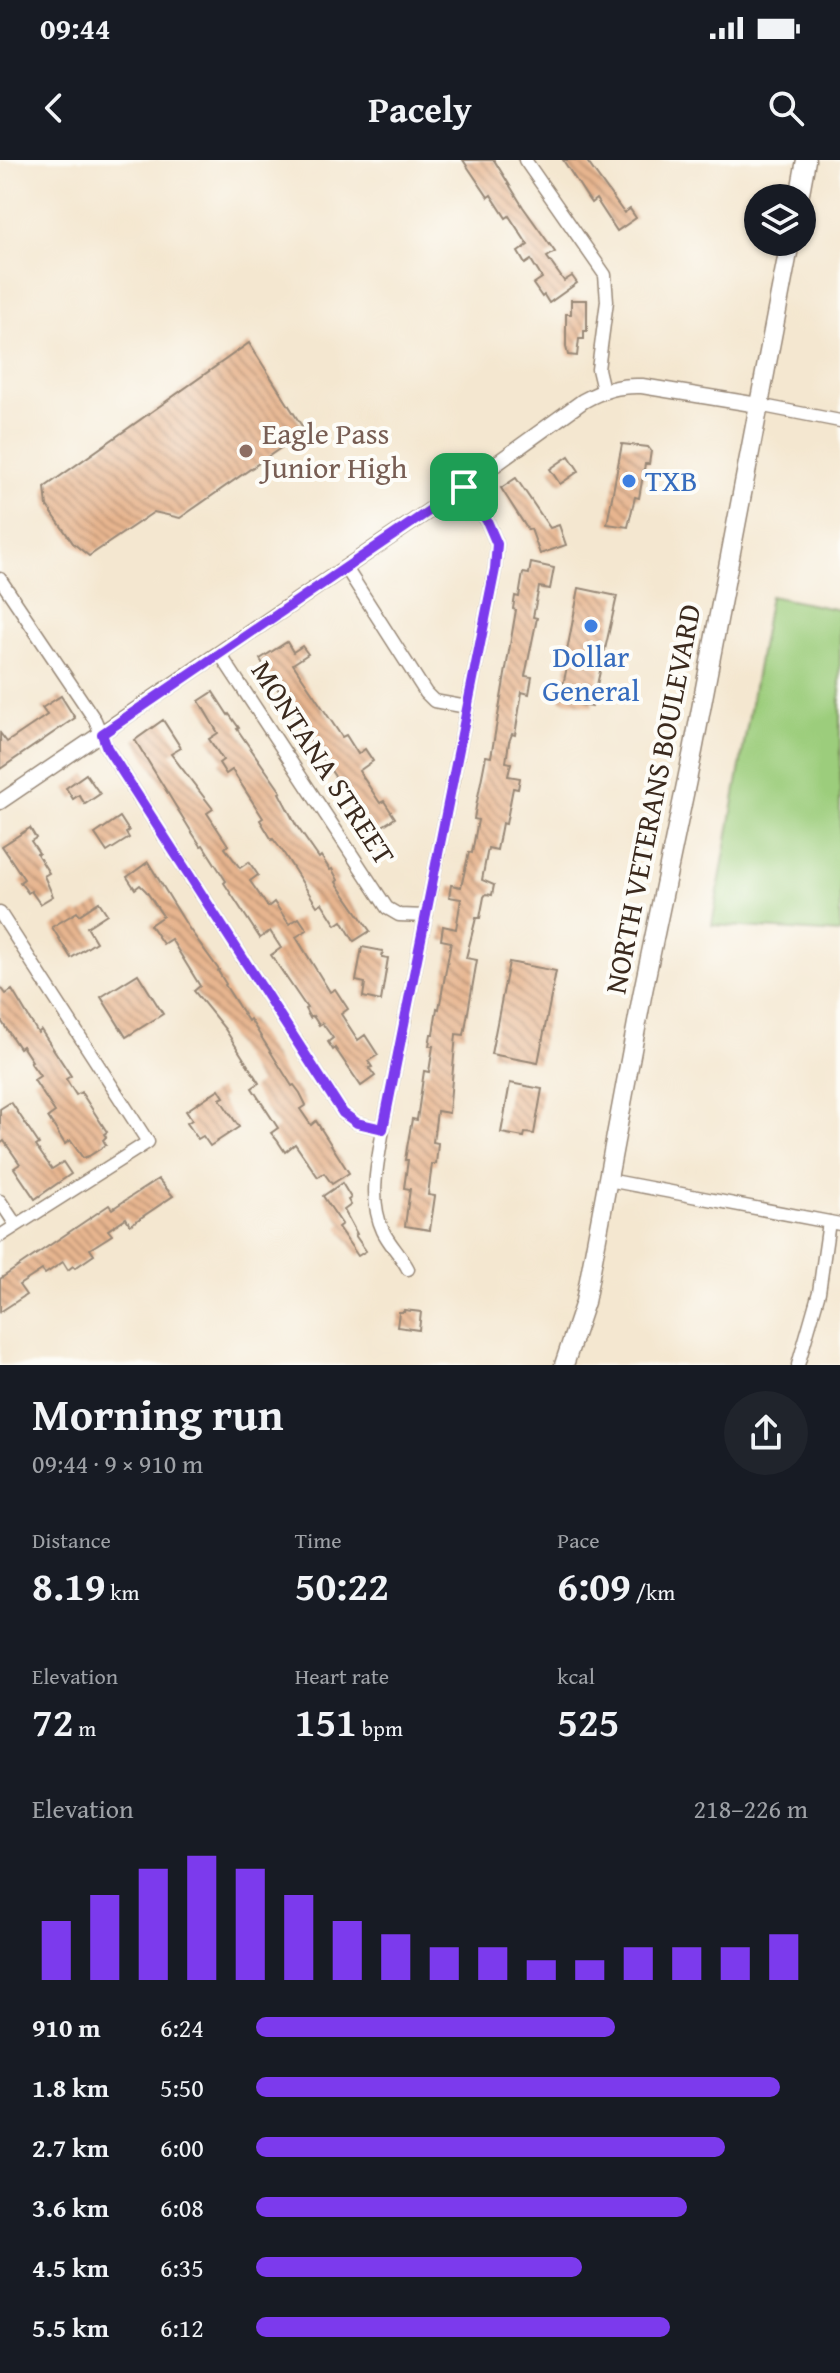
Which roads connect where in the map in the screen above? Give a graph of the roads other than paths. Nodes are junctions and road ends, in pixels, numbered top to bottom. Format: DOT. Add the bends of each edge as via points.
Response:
graph roads {
  1 [pos="525,160"];
  2 [pos="806,160"];
  3 [pos="802,184"];
  4 [pos="787,256"];
  5 [pos="603,390"];
  6 [pos="758,405"];
  7 [pos="840,421"];
  8 [pos="464,487"];
  9 [pos="346,568"];
  10 [pos="0,579"];
  11 [pos="220,654"];
  12 [pos="467,707"];
  13 [pos="102,734"];
  14 [pos="0,802"];
  15 [pos="0,913"];
  16 [pos="426,916"];
  17 [pos="383,1129"];
  18 [pos="608,1180"];
  19 [pos="0,1201"];
  20 [pos="835,1223"];
  21 [pos="16,1225"];
  22 [pos="0,1236"];
  23 [pos="408,1269"];
  24 [pos="564,1365"];
  25 [pos="798,1365"];
  1 -- 5 [label="street" via="605,275 598,369"];
  2 -- 3 [label="highway"];
  4 -- 6 [label="highway, NORTH VETERANS BOULEVARD"];
  5 -- 6 [label="main road" via="642,386"];
  5 -- 8 [label="main road"];
  6 -- 7 [label="street"];
  6 -- 18 [label="highway, NORTH VETERANS BOULEVARD"];
  8 -- 9 [label="main road"];
  8 -- 12 [label="street" via="497,544"];
  9 -- 11 [label="main road"];
  9 -- 12 [label="street" via="426,693 434,701"];
  10 -- 13 [label="street"];
  11 -- 13 [label="main road"];
  11 -- 16 [label="street, MONTANA STREET" via="387,908 399,915"];
  12 -- 16 [label="street"];
  13 -- 14 [label="main road"];
  13 -- 17 [label="street" via="343,1113 357,1123"];
  15 -- 21 [label="street" via="148,1142"];
  16 -- 17 [label="street"];
  17 -- 23 [label="street" via="374,1207 384,1234"];
  18 -- 20 [label="street"];
  18 -- 24 [label="highway, NORTH VETERANS BOULEVARD" via="585,1302"];
  19 -- 21 [label="street"];
  20 -- 25 [label="street"];
  21 -- 22 [label="street"];
}
